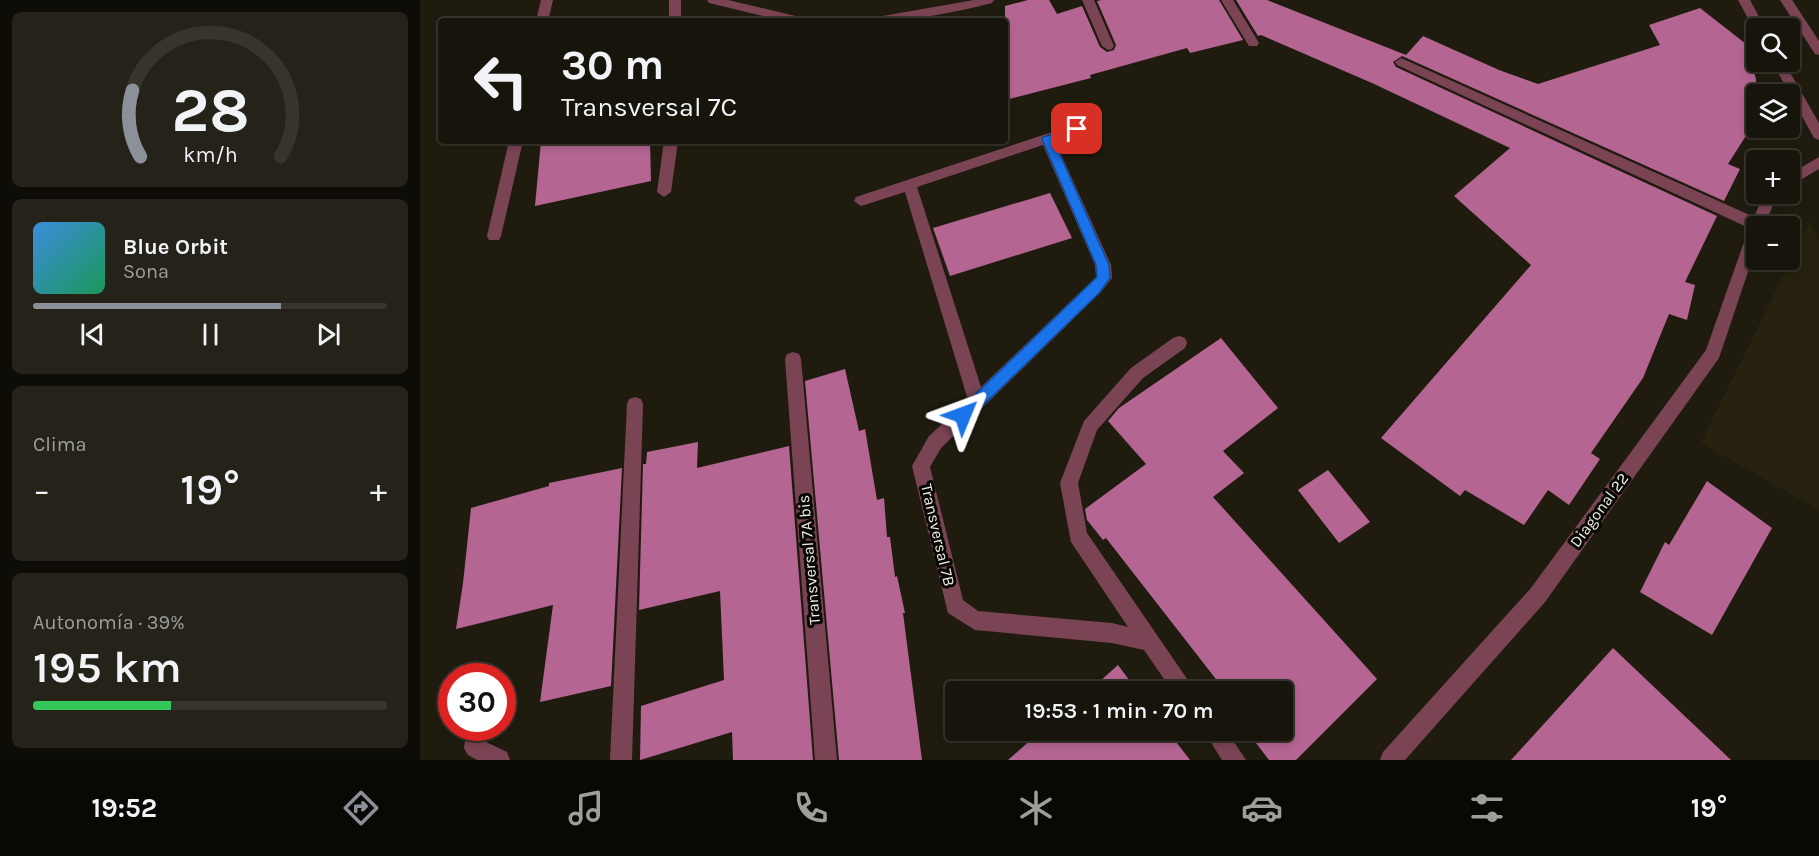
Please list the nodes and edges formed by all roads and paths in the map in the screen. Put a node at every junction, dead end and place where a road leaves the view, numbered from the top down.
1 (547, 0) edge
2 (557, 0) edge
3 (675, 0) edge
4 (713, 0) edge
5 (914, 0) edge
6 (988, 0) edge
7 (1088, 0) edge
8 (1227, 0) edge
9 (1743, 0) edge
10 (1786, 0) edge
11 (954, 9) junction
12 (914, 14) junction
13 (543, 18) edge
14 (675, 18) edge
15 (788, 18) edge
16 (893, 18) edge
17 (958, 18) edge
18 (1754, 18) edge
19 (1253, 43) dead end
20 (1108, 46) dead end
21 (1819, 51) edge
22 (1401, 62) dead end
23 (1784, 72) edge
24 (1077, 129) dead end
25 (1819, 135) edge
26 (1047, 139) junction
27 (515, 144) edge
28 (671, 144) edge
29 (1819, 162) edge
30 (1800, 174) edge
31 (910, 186) junction
32 (664, 192) dead end
33 (861, 201) dead end
34 (1746, 222) edge
35 (494, 236) dead end
36 (1746, 258) edge
37 (1179, 343) dead end
38 (793, 359) dead end
39 (977, 402) junction
40 (635, 404) dead end
41 (1150, 642) junction
42 (1178, 681) edge
43 (476, 741) edge
44 (1222, 741) edge
45 (499, 760) edge
46 (621, 760) edge
47 (826, 760) edge
48 (1235, 760) edge
49 (1391, 760) edge

1 - 2 street
1 - 13 street
3 - 14 street
4 - 15 street
5 - 12 street
6 - 11 street
7 - 20 street
8 - 19 street
9 - 18 street
10 - 21 street
11 - 12 street
11 - 17 street
12 - 16 street
22 - 34 street
23 - 25 street
24 - 26 street
26 - 31 street
26 - 39 street, Transversal 7B
27 - 35 street
28 - 32 street
29 - 30 street
31 - 33 street
31 - 39 street
36 - 49 street, Diagonal 22
37 - 41 street
38 - 47 street, Transversal 7A bis
39 - 41 street, Transversal 7B
40 - 46 street
41 - 42 street
43 - 45 street
44 - 48 street

